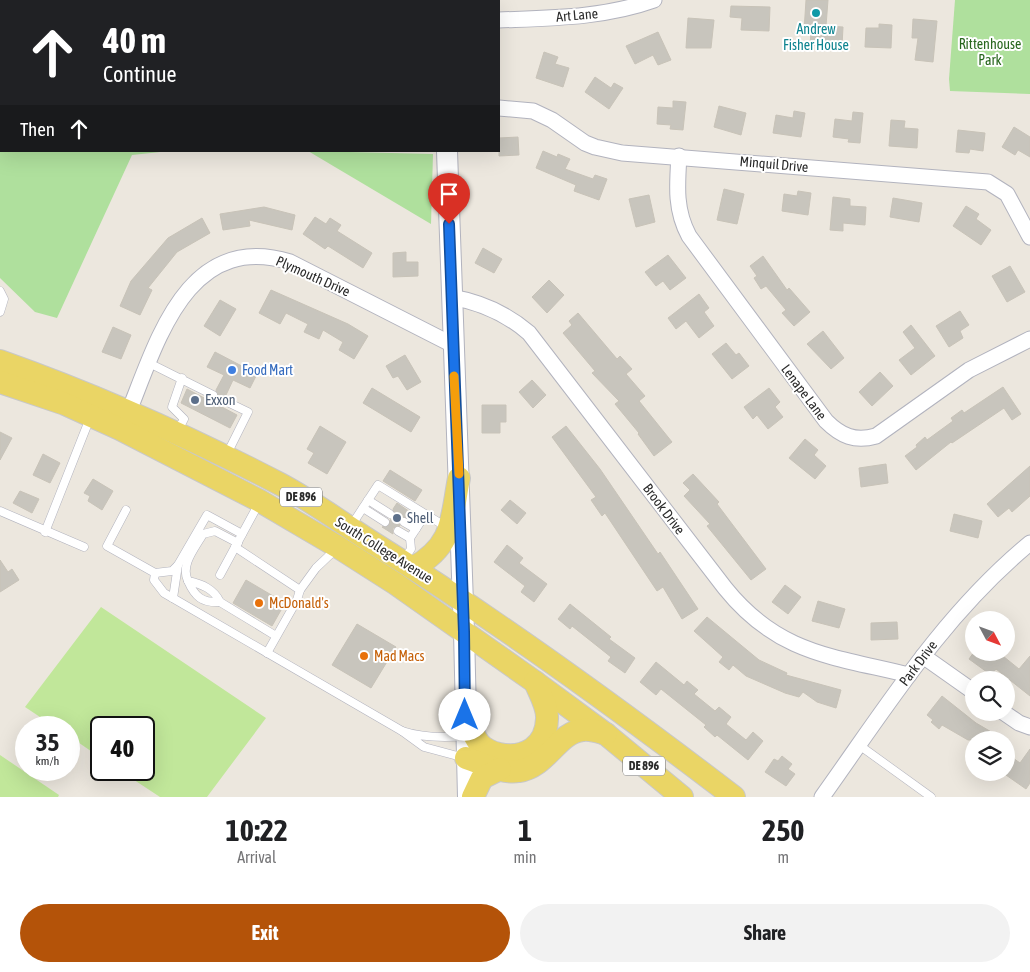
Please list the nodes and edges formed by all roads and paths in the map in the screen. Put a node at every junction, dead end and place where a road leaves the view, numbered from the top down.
1 (654, 0) edge
2 (500, 20) edge
3 (500, 108) edge
4 (447, 152) edge
5 (679, 156) junction
6 (1030, 238) edge
7 (0, 291) edge
8 (451, 297) junction
9 (0, 312) edge
10 (1030, 339) edge
11 (453, 345) junction
12 (0, 362) edge
13 (149, 363) junction
14 (182, 378) junction
15 (0, 382) edge
16 (213, 395) dead end
17 (223, 400) dead end
18 (129, 411) junction
19 (91, 416) junction
20 (176, 434) junction
21 (225, 458) junction
22 (459, 478) junction
23 (368, 500) junction
24 (260, 501) junction
25 (363, 508) junction
26 (126, 510) dead end
27 (0, 511) edge
28 (390, 514) dead end
29 (425, 515) junction
30 (385, 522) dead end
31 (404, 522) dead end
32 (350, 528) junction
33 (416, 529) junction
34 (449, 529) junction
35 (398, 531) dead end
36 (45, 532) junction
37 (242, 534) junction
38 (410, 538) junction
39 (1030, 543) edge
40 (236, 545) junction
41 (338, 547) junction
42 (84, 548) dead end
43 (178, 565) junction
44 (408, 565) junction
45 (154, 573) junction
46 (220, 574) dead end
47 (188, 581) junction
48 (300, 590) junction
49 (173, 598) junction
50 (463, 600) junction
51 (220, 602) junction
52 (464, 632) junction
53 (276, 636) junction
54 (267, 653) junction
55 (923, 656) junction
56 (909, 675) junction
57 (535, 682) junction
58 (965, 686) edge
59 (1015, 720) edge
60 (1030, 727) edge
61 (402, 731) junction
62 (607, 734) junction
63 (465, 736) junction
64 (859, 745) junction
65 (500, 769) junction
66 (676, 795) edge
67 (468, 797) edge
68 (473, 797) edge
69 (734, 797) edge
70 (822, 797) edge
71 (931, 797) edge

1 - 2 street, Art Lane
3 - 5 street, Minquil Drive
4 - 8 street
5 - 6 street, Minquil Drive
5 - 10 street, Lenape Lane
7 - 9 lane
8 - 11 street
8 - 56 street, Brook Drive
11 - 13 street, Plymouth Drive
11 - 22 street
12 - 18 main road, South College Avenue / DE 896
13 - 14 lane
13 - 18 street, Plymouth Drive
14 - 16 lane
14 - 20 lane
15 - 19 main road, South College Avenue / DE 896
17 - 21 lane
18 - 20 main road, South College Avenue / DE 896
19 - 24 main road, South College Avenue / DE 896
19 - 36 lane
20 - 21 main road, South College Avenue / DE 896
21 - 32 main road, South College Avenue / DE 896
22 - 34 main road
22 - 50 street
23 - 25 lane
23 - 28 lane
23 - 29 lane
24 - 37 lane
24 - 41 main road, South College Avenue / DE 896
25 - 30 lane
25 - 32 lane
26 - 45 lane
27 - 36 lane
29 - 33 lane
29 - 34 lane
31 - 33 lane
32 - 44 main road, South College Avenue / DE 896
33 - 38 lane
34 - 44 main road
35 - 38 lane
36 - 42 lane
37 - 40 lane
37 - 43 lane
38 - 44 lane
39 - 55 street, Park Drive
40 - 46 lane
40 - 47 lane
40 - 48 lane
41 - 48 lane
41 - 52 main road, South College Avenue / DE 896
43 - 45 lane
43 - 49 lane
44 - 50 main road, South College Avenue / DE 896
45 - 49 lane
47 - 51 lane
47 - 51 lane
48 - 53 lane
49 - 54 lane
50 - 52 street
50 - 69 main road, South College Avenue / DE 896
51 - 53 lane
52 - 57 main road, South College Avenue / DE 896
52 - 63 street
53 - 54 lane
54 - 61 lane
55 - 56 street, Park Drive
55 - 58 street
56 - 64 street, Park Drive
57 - 62 main road, South College Avenue / DE 896
57 - 63 main road
59 - 60 street
61 - 63 lane
61 - 63 lane
62 - 65 main road
62 - 66 main road, South College Avenue / DE 896
63 - 65 main road
63 - 67 street
64 - 70 street, Park Drive
64 - 71 lane
65 - 68 main road

